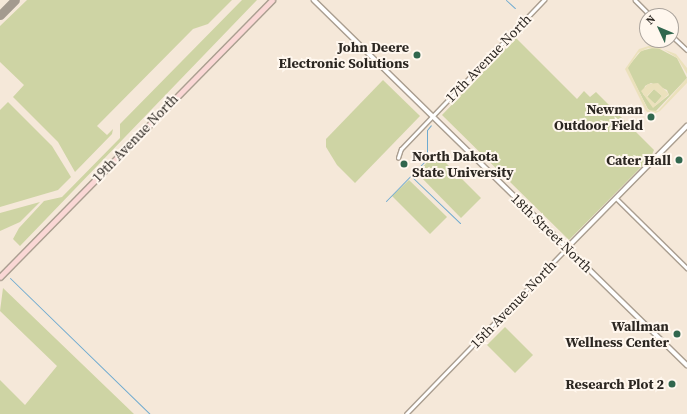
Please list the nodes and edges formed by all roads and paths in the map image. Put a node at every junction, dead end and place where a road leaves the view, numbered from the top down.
1 (272, 0) edge
2 (314, 0) edge
3 (544, 0) edge
4 (635, 0) edge
5 (643, 8) edge
6 (679, 42) edge
7 (687, 50) edge
8 (432, 116) junction
9 (687, 126) edge
10 (398, 158) dead end
11 (616, 198) junction
12 (567, 248) junction
13 (687, 268) edge
14 (0, 277) edge
15 (687, 364) edge
16 (406, 414) edge

1 - 14 main road, 19th Avenue North
2 - 8 street, 18th Street North
3 - 8 street, 17th Avenue North
4 - 5 street
6 - 7 street
8 - 10 street, 17th Avenue North
8 - 12 street, 18th Street North
9 - 11 street, 15th Avenue North
11 - 12 street, 15th Avenue North
11 - 13 street
12 - 15 street, 18th Street North
12 - 16 street, 15th Avenue North

